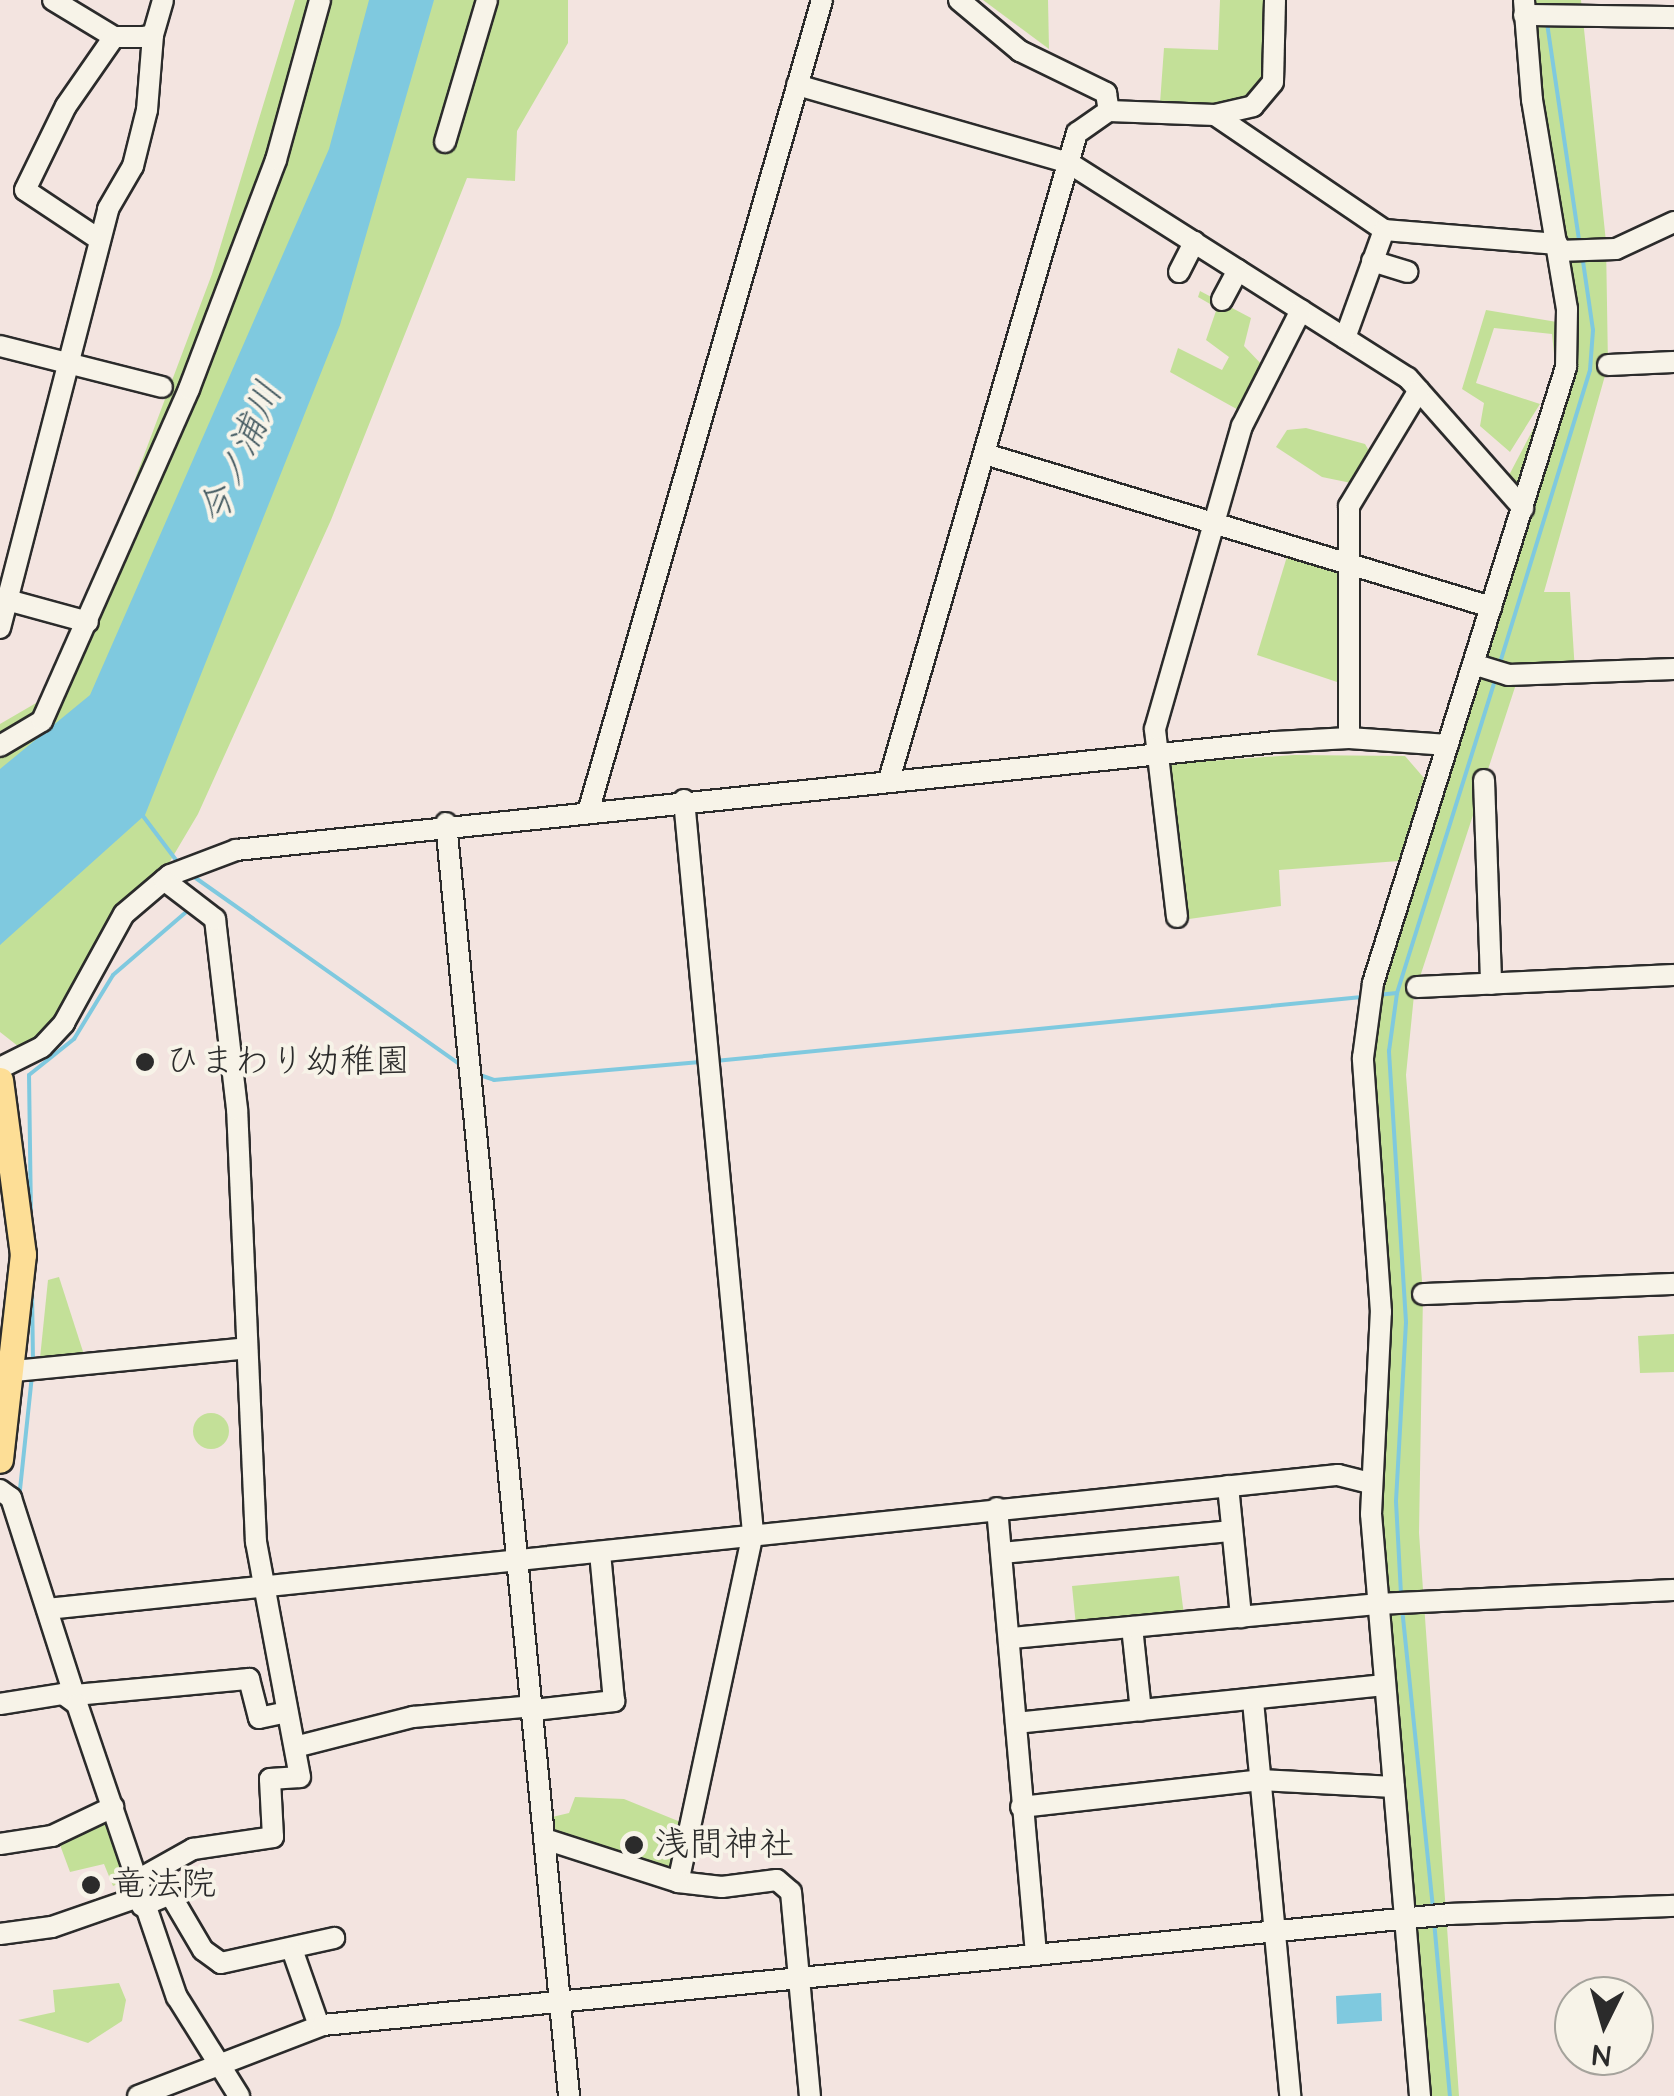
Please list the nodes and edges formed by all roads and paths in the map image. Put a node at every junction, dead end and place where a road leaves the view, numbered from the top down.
1 (53, 0) edge
2 (163, 0) edge
3 (320, 0) edge
4 (487, 0) edge
5 (822, 0) edge
6 (959, 0) edge
7 (1275, 0) edge
8 (1527, 10) edge
9 (1674, 17) edge
10 (153, 35) junction
11 (114, 37) junction
12 (797, 85) junction
13 (1108, 110) junction
14 (1215, 115) junction
15 (445, 142) dead end
16 (1069, 164) junction
17 (1674, 222) edge
18 (1384, 230) junction
19 (100, 240) junction
20 (1194, 242) junction
21 (1557, 248) junction
22 (1366, 257) junction
23 (1238, 270) junction
24 (1179, 272) dead end
25 (1407, 272) dead end
26 (1222, 300) dead end
27 (1300, 310) junction
28 (1345, 338) junction
29 (0, 346) edge
30 (1674, 362) edge
31 (68, 364) junction
32 (1608, 365) dead end
33 (162, 387) dead end
34 (1419, 390) junction
35 (985, 454) junction
36 (1523, 508) junction
37 (1214, 523) junction
38 (1350, 564) junction
39 (4, 599) edge
40 (1491, 607) junction
41 (88, 622) junction
42 (0, 628) edge
43 (1477, 665) junction
44 (1674, 668) edge
45 (1349, 738) junction
46 (1448, 745) junction
47 (0, 746) edge
48 (1158, 753) junction
49 (890, 780) junction
50 (1484, 780) dead end
51 (684, 800) junction
52 (589, 809) junction
53 (446, 823) junction
54 (164, 880) junction
55 (1177, 916) dead end
56 (1674, 975) edge
57 (1491, 984) junction
58 (1417, 987) dead end
59 (0, 1068) edge
60 (0, 1080) edge
61 (1674, 1284) edge
62 (1423, 1294) dead end
63 (247, 1348) junction
64 (14, 1371) junction
65 (4, 1418) edge
66 (0, 1460) edge
67 (1371, 1483) junction
68 (1228, 1486) junction
69 (0, 1490) edge
70 (996, 1508) junction
71 (1232, 1531) junction
72 (754, 1532) junction
73 (1002, 1553) junction
74 (600, 1554) junction
75 (518, 1562) junction
76 (266, 1586) junction
77 (1674, 1590) edge
78 (1382, 1604) junction
79 (47, 1609) junction
80 (1240, 1617) junction
81 (1132, 1627) junction
82 (1011, 1638) junction
83 (1384, 1685) junction
84 (76, 1700) junction
85 (1253, 1700) junction
86 (0, 1704) edge
87 (534, 1708) junction
88 (1141, 1711) junction
89 (287, 1712) junction
90 (1016, 1723) junction
91 (295, 1747) junction
92 (1260, 1780) junction
93 (1394, 1787) junction
94 (113, 1807) junction
95 (1021, 1807) junction
96 (545, 1840) junction
97 (0, 1844) edge
98 (678, 1882) junction
99 (138, 1895) junction
100 (1674, 1906) edge
101 (1406, 1920) junction
102 (1273, 1932) junction
103 (0, 1934) edge
104 (334, 1938) dead end
105 (292, 1952) junction
106 (1036, 1954) junction
107 (798, 1978) junction
108 (560, 2002) junction
109 (319, 2026) junction
110 (224, 2064) junction
111 (138, 2096) edge
112 (239, 2096) edge
113 (569, 2096) edge
114 (810, 2096) edge
115 (1290, 2096) edge
116 (1420, 2096) edge

1 - 11 street
2 - 10 street
3 - 41 street
4 - 15 street
5 - 12 street
6 - 13 street
7 - 14 street
8 - 9 street
8 - 21 street
10 - 11 street
10 - 19 street
11 - 19 street
12 - 16 street
12 - 52 street
13 - 14 street
13 - 16 street
14 - 18 street
16 - 20 street
16 - 35 street
17 - 21 street
18 - 21 street
18 - 22 street
19 - 31 street
20 - 23 street
20 - 24 street
21 - 36 street
22 - 25 street
22 - 28 street
23 - 26 street
23 - 27 street
27 - 28 street
27 - 37 street
28 - 34 street
29 - 31 street
30 - 32 street
31 - 33 street
31 - 39 street
34 - 36 street
34 - 38 street
35 - 37 street
35 - 49 street
36 - 40 street
37 - 38 street
37 - 48 street
38 - 40 street
38 - 45 street
39 - 41 street
39 - 42 street
40 - 43 street
41 - 47 street
43 - 44 street
43 - 46 street
45 - 46 street
45 - 48 street
46 - 67 street
48 - 49 street
48 - 55 street
49 - 51 street
50 - 57 street
51 - 52 street
51 - 72 street
52 - 53 street
53 - 54 street
53 - 75 street
54 - 59 street
54 - 63 street
56 - 57 street
57 - 58 street
60 - 64 main road
61 - 62 street
63 - 64 street
63 - 76 street
64 - 65 main road
65 - 66 main road
67 - 68 street
67 - 78 street
68 - 70 street
68 - 71 street
69 - 79 street
70 - 72 street
70 - 73 street
71 - 73 street
71 - 80 street
72 - 74 street
72 - 98 street
73 - 82 street
74 - 75 street
74 - 87 street
75 - 76 street
75 - 87 street
76 - 79 street
76 - 89 street
77 - 78 street
78 - 80 street
78 - 83 street
79 - 84 street
80 - 81 street
81 - 82 street
81 - 88 street
82 - 90 street
83 - 85 street
83 - 93 street
84 - 86 street
84 - 89 street
84 - 94 street
85 - 88 street
85 - 92 street
87 - 91 street
87 - 96 street
88 - 90 street
89 - 91 street
90 - 95 street
91 - 99 street
92 - 93 street
92 - 95 street
92 - 102 street
93 - 101 street
94 - 97 street
94 - 99 street
95 - 106 street
96 - 98 street
96 - 108 street
98 - 107 street
99 - 103 street
99 - 105 street
99 - 110 street
100 - 101 street
101 - 102 street
101 - 116 street
102 - 106 street
102 - 115 street
104 - 105 street
105 - 109 street
106 - 107 street
107 - 108 street
107 - 114 street
108 - 109 street
108 - 113 street
109 - 110 street
110 - 111 street
110 - 112 street

